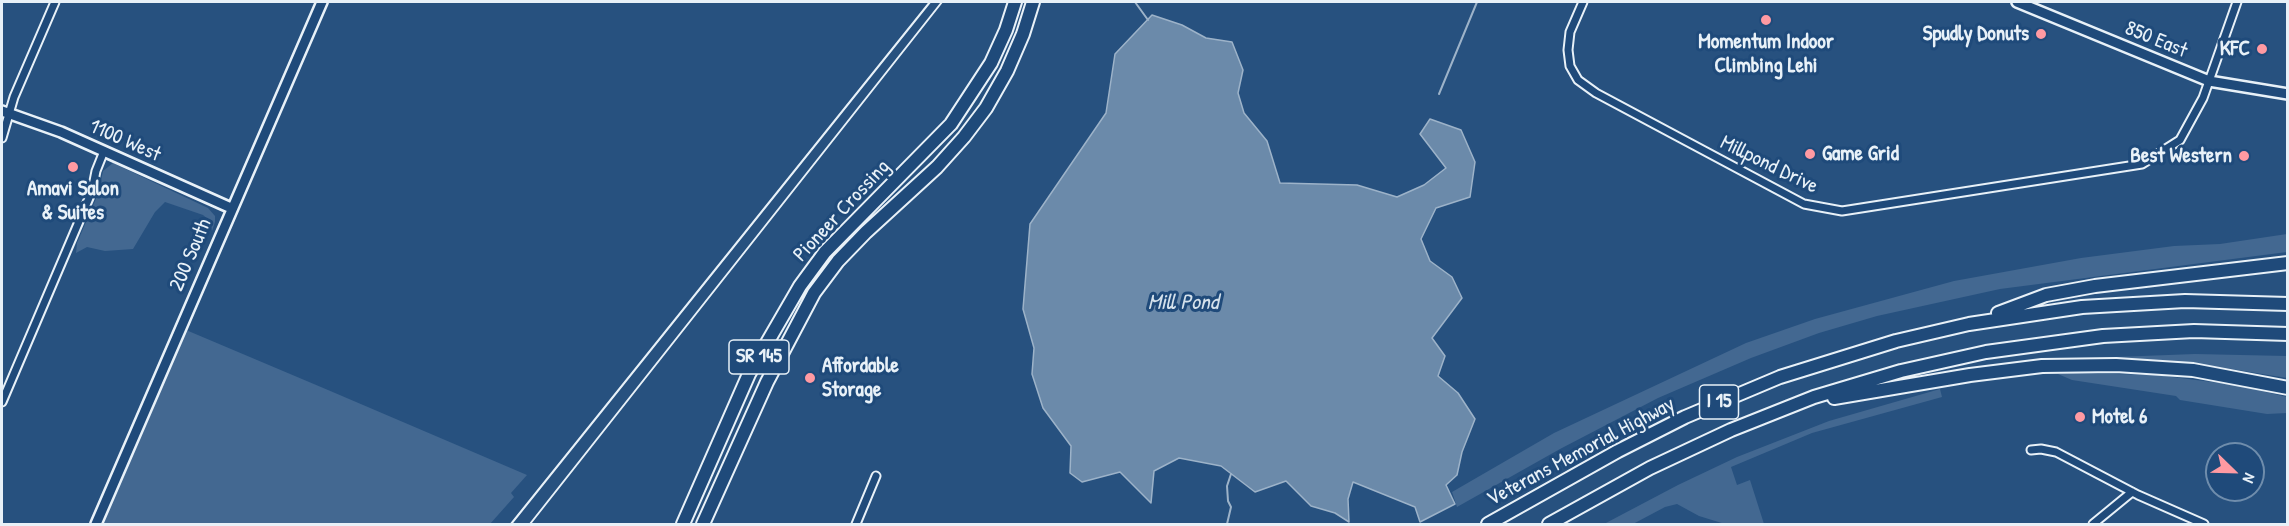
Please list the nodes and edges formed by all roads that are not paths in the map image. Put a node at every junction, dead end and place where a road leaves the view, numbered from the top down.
1 (55, 2) edge
2 (322, 2) edge
3 (1015, 2) edge
4 (1033, 2) edge
5 (1583, 2) edge
6 (2017, 2) edge
7 (2237, 2) edge
8 (2209, 81) junction
9 (2288, 94) edge
10 (5, 112) edge
11 (2, 138) edge
12 (104, 151) junction
13 (231, 208) junction
14 (2288, 263) edge
15 (2288, 304) edge
16 (1969, 324) junction
17 (2288, 334) edge
18 (2288, 388) edge
19 (4, 392) edge
20 (2, 402) edge
21 (1797, 404) junction
22 (2031, 450) dead end
23 (876, 476) dead end
24 (2132, 492) junction
25 (96, 525) edge
26 (683, 525) edge
27 (703, 525) edge
28 (856, 525) edge
29 (1488, 525) edge
30 (1549, 525) edge
31 (2093, 525) edge
32 (2205, 525) edge

1 - 10 street
2 - 13 street, 200 South
3 - 26 highway, Pioneer Crossing / SR 145
4 - 27 highway, Pioneer Crossing / SR 145
5 - 8 street, Millpond Drive
6 - 8 street, 850 East
7 - 8 street
8 - 9 street, 850 East
10 - 11 street
10 - 12 street, 1100 West
12 - 13 street, 1100 West
12 - 19 street
13 - 25 street, 200 South
14 - 16 highway
15 - 16 highway, Veterans Memorial Highway / I 15
16 - 29 highway, Veterans Memorial Highway / I 15
17 - 21 highway, I 15
18 - 21 highway
19 - 20 street
21 - 30 highway, I 15
22 - 24 street
23 - 28 street
24 - 31 street
24 - 32 street

